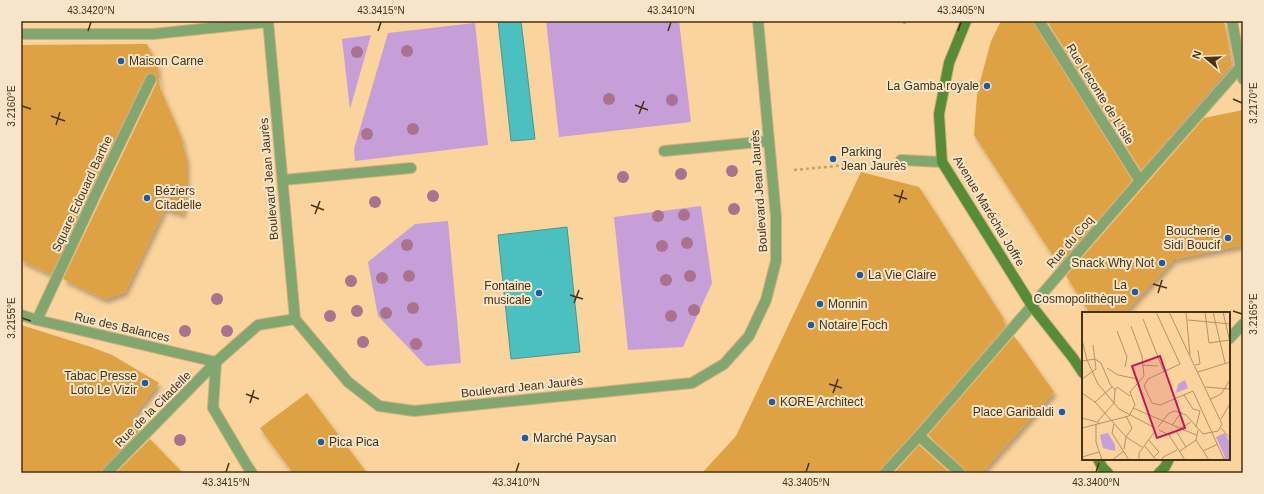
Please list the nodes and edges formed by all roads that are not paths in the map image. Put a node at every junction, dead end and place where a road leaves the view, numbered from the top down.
1 (758, 21) edge
2 (966, 21) edge
3 (1039, 21) edge
4 (1232, 21) edge
5 (268, 22) edge
6 (21, 34) edge
7 (1242, 66) edge
8 (152, 79) dead end
9 (1243, 79) edge
10 (769, 141) junction
11 (664, 151) dead end
12 (901, 160) dead end
13 (942, 162) junction
14 (411, 168) dead end
15 (283, 180) junction
16 (1140, 181) junction
17 (1032, 306) junction
18 (21, 315) edge
19 (295, 319) junction
20 (37, 320) junction
21 (1243, 324) edge
22 (1230, 338) edge
23 (216, 362) junction
24 (1082, 372) edge
25 (919, 436) junction
26 (1098, 460) edge
27 (1168, 460) edge
28 (243, 469) edge
29 (107, 473) edge
30 (252, 473) edge
31 (885, 473) edge
32 (960, 473) edge
33 (1108, 473) edge
34 (1159, 473) edge

1 - 10 street, Boulevard Jean Jaurès
2 - 13 main road, Avenue Maréchal Joffre
3 - 16 street, Rue Leconte de L'Isle
4 - 7 street
5 - 6 street
5 - 15 street, Boulevard Jean Jaurès
7 - 9 street
7 - 16 street, Rue du Coq
8 - 20 street, Square Edouard Barthe
10 - 11 street
10 - 19 street, Boulevard Jean Jaurès
12 - 13 street
13 - 17 main road, Avenue Maréchal Joffre
14 - 15 street
15 - 19 street, Boulevard Jean Jaurès
16 - 17 street, Rue du Coq
17 - 24 main road, Avenue Maréchal Joffre
17 - 25 street, Rue du Coq
18 - 20 street, Rue des Balances
19 - 23 street, Rue de la Citadelle
20 - 23 street, Rue des Balances
21 - 22 street
23 - 28 street
23 - 29 street, Rue de la Citadelle
25 - 31 street, Rue du Coq
25 - 32 street
26 - 33 main road
27 - 34 main road
28 - 30 street

